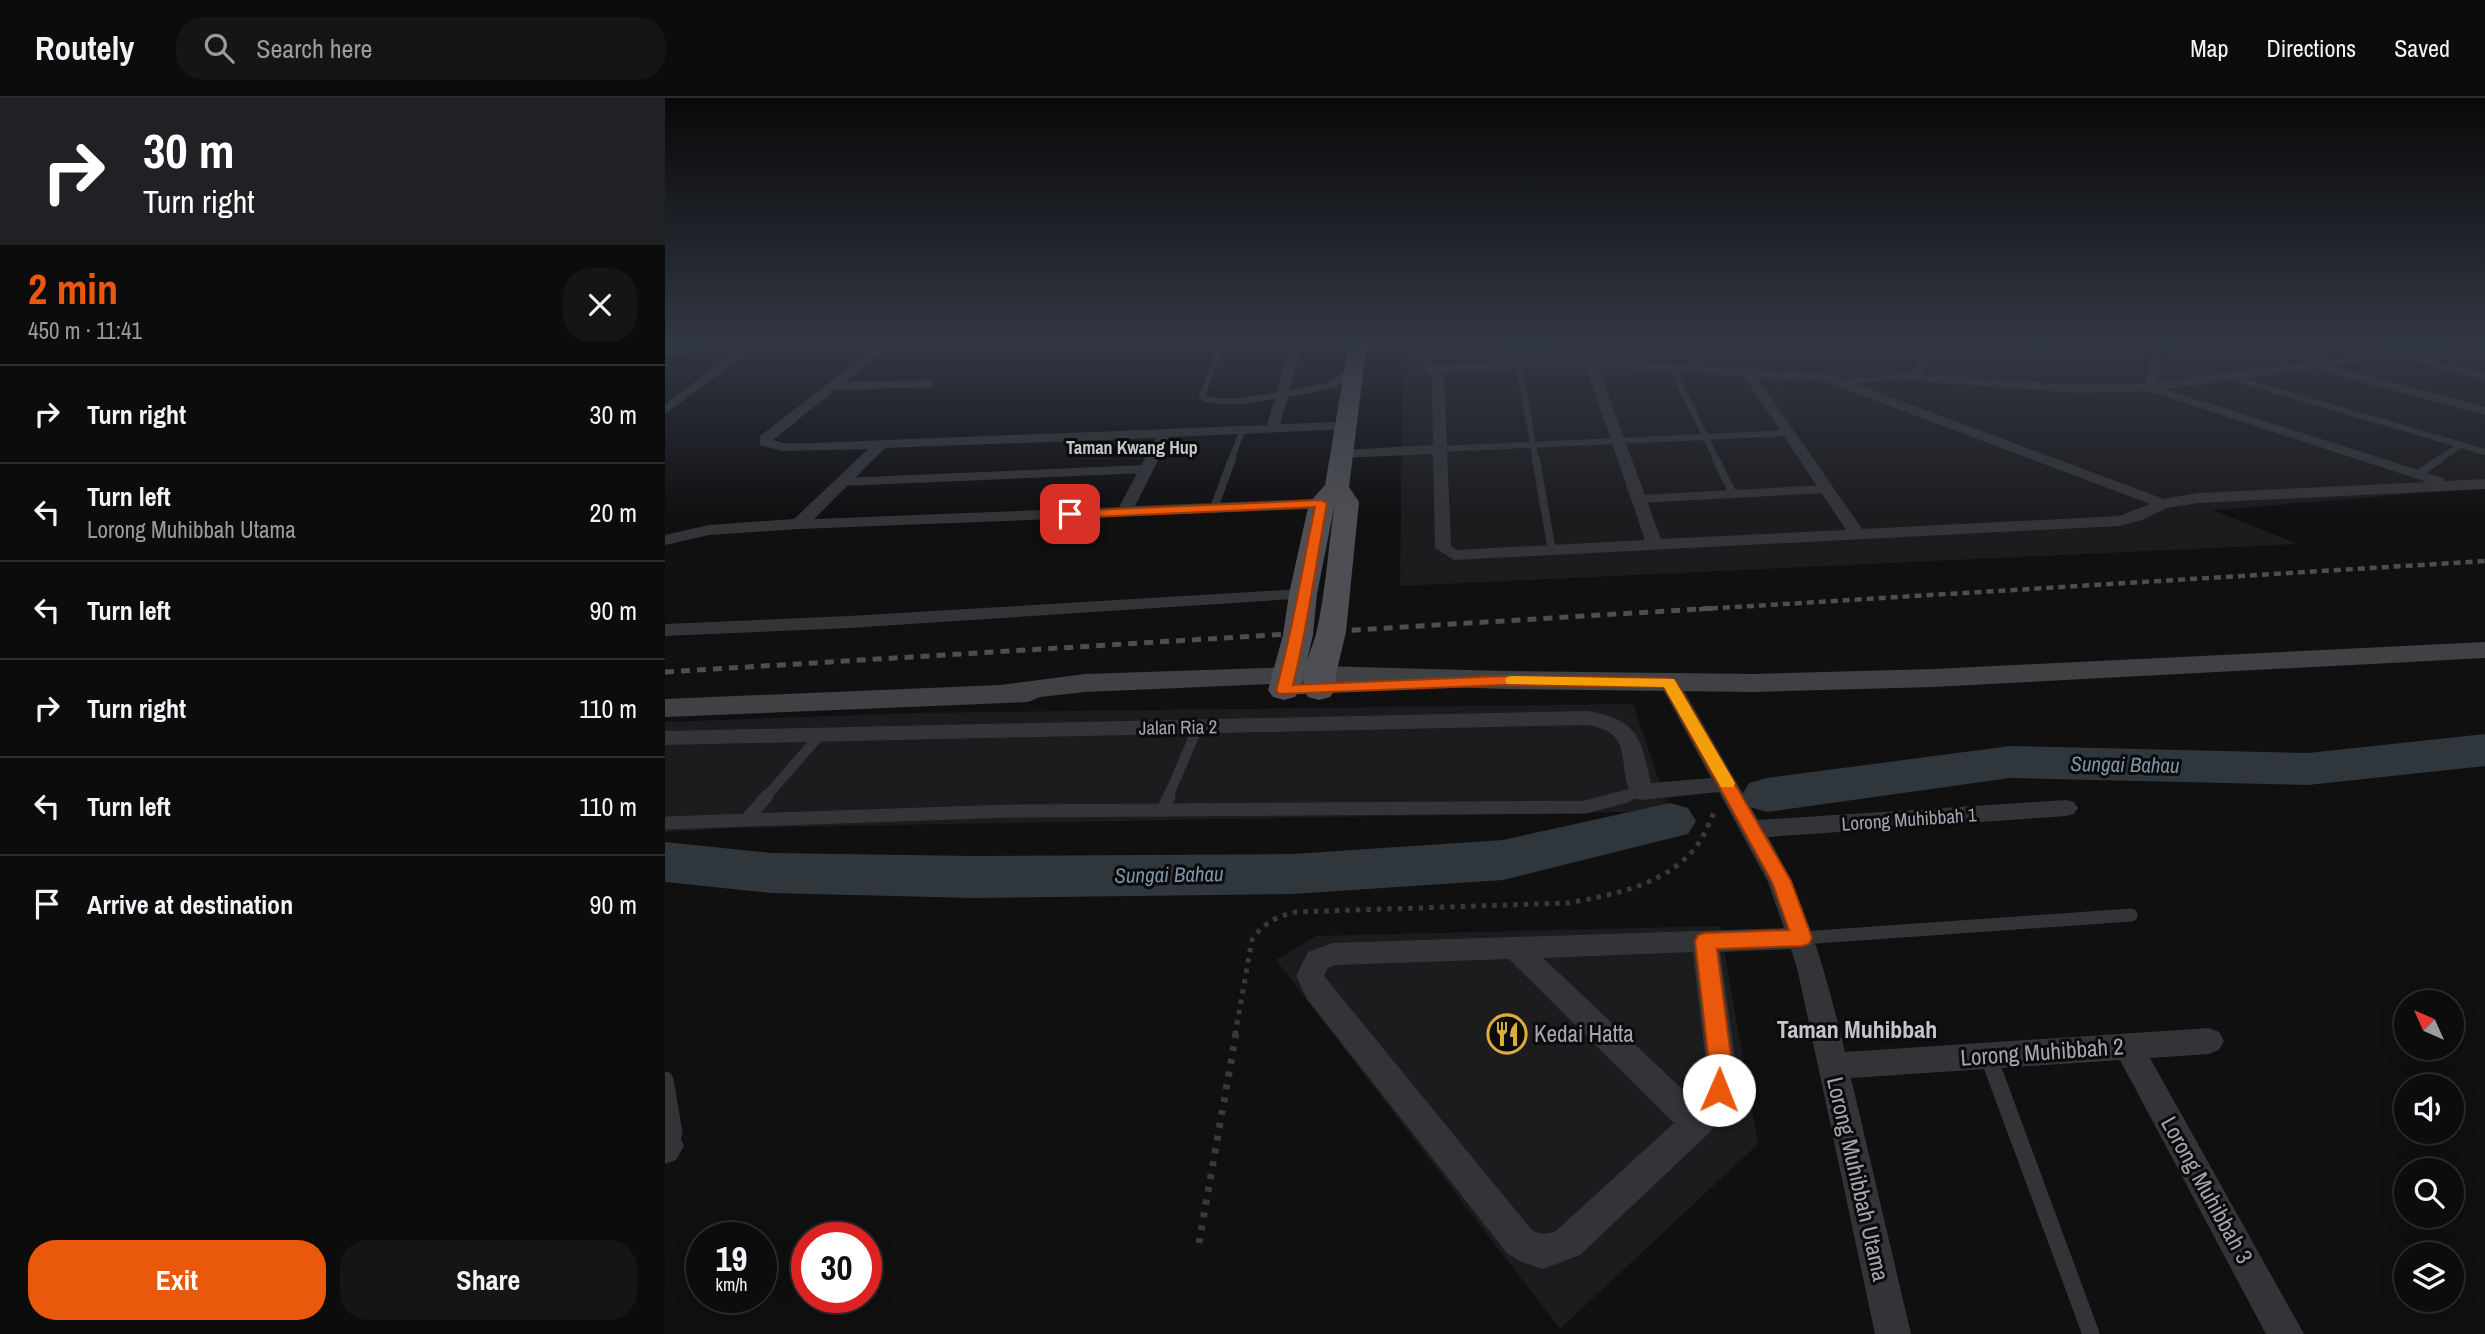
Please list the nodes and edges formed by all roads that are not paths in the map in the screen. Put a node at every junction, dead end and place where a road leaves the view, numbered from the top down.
1 (812, 401) edge
2 (1282, 401) edge
3 (1324, 401) edge
4 (1342, 401) edge
5 (1440, 401) edge
6 (1526, 401) edge
7 (1604, 401) edge
8 (1688, 401) edge
9 (1767, 401) edge
10 (1892, 401) edge
11 (2185, 401) edge
12 (2310, 401) edge
13 (2446, 401) edge
14 (1339, 409) junction
15 (2485, 411) edge
16 (1272, 430) junction
17 (1242, 431) junction
18 (1789, 433) junction
19 (1165, 434) junction
20 (1705, 437) junction
21 (1618, 441) junction
22 (881, 444) junction
23 (1535, 445) junction
24 (2462, 445) junction
25 (1441, 449) junction
26 (2485, 452) edge
27 (1342, 454) junction
28 (1146, 468) junction
29 (2417, 475) junction
30 (842, 482) junction
31 (2485, 484) edge
32 (2453, 486) junction
33 (1826, 489) junction
34 (1733, 494) junction
35 (1335, 497) junction
36 (1639, 499) junction
37 (2163, 504) junction
38 (1213, 508) junction
39 (1124, 513) junction
40 (799, 524) junction
41 (1858, 535) junction
42 (665, 540) edge
43 (1655, 545) junction
44 (1552, 551) junction
45 (1303, 594) junction
46 (665, 630) edge
47 (2485, 650) edge
48 (1319, 682) junction
49 (1669, 682) junction
50 (1286, 683) junction
51 (665, 708) edge
52 (1198, 727) junction
53 (820, 735) junction
54 (665, 738) edge
55 (1727, 785) junction
56 (1640, 792) junction
57 (2066, 808) dead end
58 (1163, 810) junction
59 (748, 818) junction
60 (665, 823) edge
61 (1753, 829) junction
62 (2131, 915) dead end
63 (1802, 938) junction
64 (1705, 941) junction
65 (1514, 947) junction
66 (2209, 1041) dead end
67 (2128, 1046) junction
68 (1988, 1056) junction
69 (1833, 1066) junction
70 (665, 1080) edge
71 (1697, 1124) junction
72 (667, 1147) edge
73 (1893, 1334) edge
74 (2091, 1334) edge
75 (2286, 1334) edge

1 - 22 street
2 - 16 street
3 - 14 street
4 - 14 main road
5 - 25 street
6 - 23 lane
7 - 21 street
8 - 20 lane
9 - 18 street
10 - 37 street
11 - 29 street
12 - 24 lane
13 - 15 street
14 - 16 street
14 - 27 main road
16 - 17 street
17 - 19 street
17 - 38 lane
18 - 20 lane
18 - 33 street
19 - 22 street
19 - 28 street
20 - 21 lane
20 - 34 lane
21 - 23 lane
21 - 36 street
22 - 30 street
23 - 25 lane
23 - 44 lane
24 - 26 lane
24 - 29 lane
25 - 27 street
25 - 44 street
27 - 35 main road
28 - 30 lane
28 - 39 street
29 - 32 street
30 - 40 street
31 - 32 street
32 - 37 street
33 - 34 lane
33 - 41 street
34 - 36 lane
35 - 38 street
35 - 45 main road
35 - 48 main road
36 - 43 street
37 - 41 street
38 - 39 street
39 - 40 street
40 - 42 street
41 - 43 street
43 - 44 street
45 - 46 street
45 - 50 main road
47 - 49 main road
48 - 49 main road
48 - 50 main road
49 - 55 street, Lorong Muhibbah Utama
50 - 51 main road
52 - 53 street, Jalan Ria 2
52 - 56 street, Jalan Ria 2
52 - 58 lane
53 - 54 street, Jalan Ria 2
53 - 59 lane
55 - 56 street
55 - 61 street, Lorong Muhibbah Utama
56 - 58 lane
57 - 61 street, Lorong Muhibbah 1
58 - 59 lane
59 - 60 lane
61 - 63 street, Lorong Muhibbah Utama
62 - 63 lane
63 - 64 street
63 - 69 street, Lorong Muhibbah Utama
64 - 65 street
64 - 71 street
65 - 71 street
65 - 71 street
66 - 67 street, Lorong Muhibbah 2
67 - 68 street, Lorong Muhibbah 2
67 - 75 street, Lorong Muhibbah 3
68 - 69 street, Lorong Muhibbah 2
68 - 74 lane
69 - 73 street, Lorong Muhibbah Utama
70 - 72 lane

